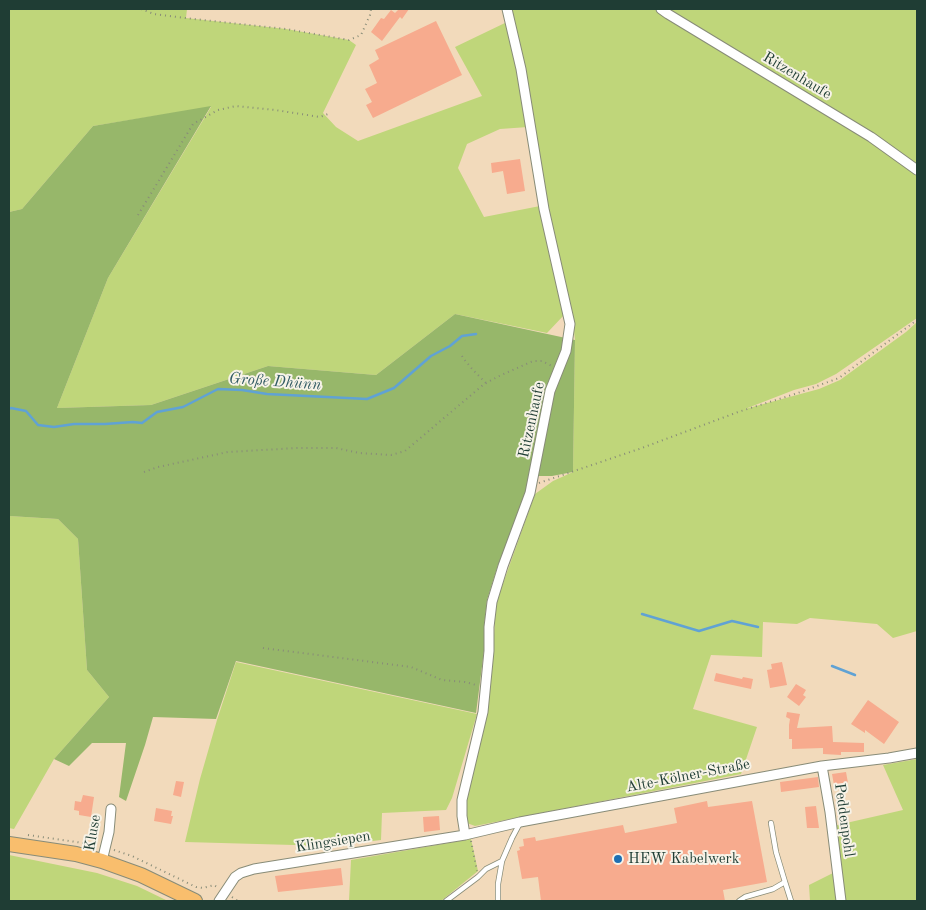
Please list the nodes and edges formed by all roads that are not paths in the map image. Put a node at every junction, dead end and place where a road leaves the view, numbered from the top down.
1 (507, 9) edge
2 (661, 9) edge
3 (917, 170) edge
4 (917, 753) edge
5 (822, 766) junction
6 (111, 809) dead end
7 (520, 822) junction
8 (771, 823) dead end
9 (467, 834) junction
10 (9, 844) edge
11 (102, 861) junction
12 (502, 861) junction
13 (784, 882) junction
14 (195, 901) edge
15 (219, 901) edge
16 (446, 901) edge
17 (498, 901) edge
18 (739, 901) edge
19 (791, 901) edge
20 (841, 901) edge

1 - 9 street, Ritzenhaufe
2 - 3 street, Ritzenhaufe
4 - 5 street, Alte-Kölner-Straße
5 - 7 street, Alte-Kölner-Straße
5 - 20 street, Peddenpohl
6 - 11 street, Kluse
7 - 9 street, Alte-Kölner-Straße
7 - 12 lane
8 - 13 lane
9 - 15 street, Klingsiepen
10 - 11 main road
11 - 14 main road
12 - 16 lane
12 - 17 lane
13 - 18 lane
13 - 19 lane

